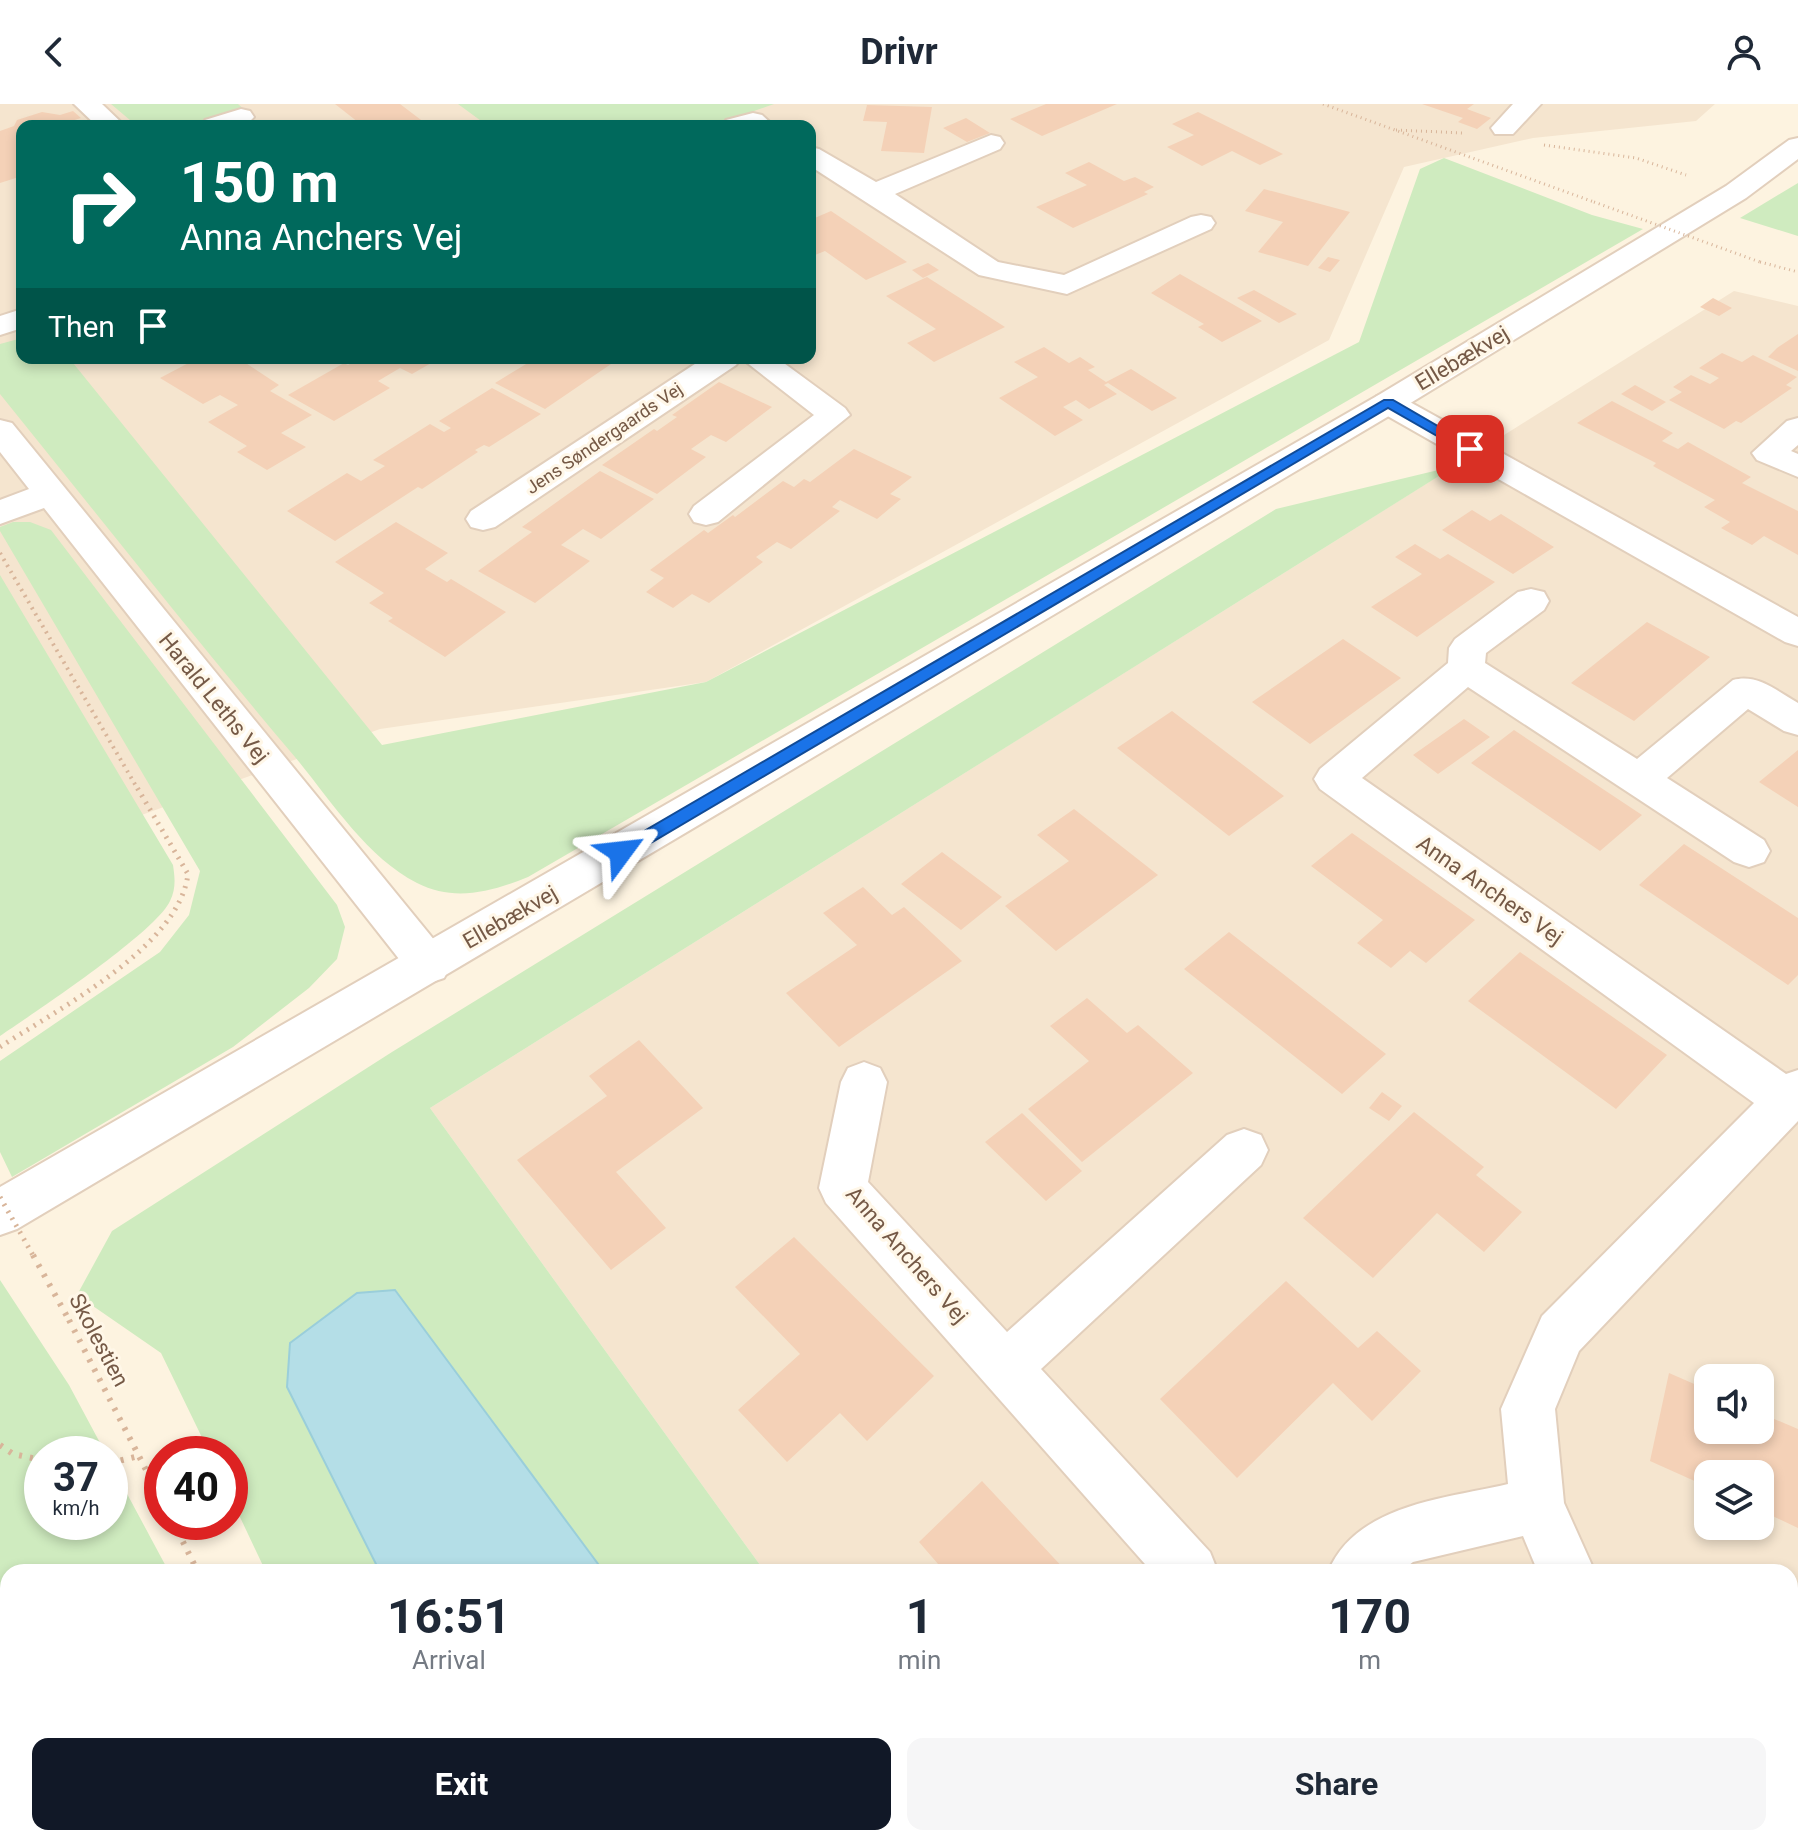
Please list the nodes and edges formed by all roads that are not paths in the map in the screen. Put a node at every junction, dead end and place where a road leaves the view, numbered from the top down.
1 (87, 104) edge
2 (1528, 104) edge
3 (241, 117) dead end
4 (105, 120) edge
5 (232, 120) edge
6 (1504, 128) dead end
7 (991, 143) dead end
8 (1798, 146) edge
9 (816, 159) edge
10 (874, 193) junction
11 (1201, 223) dead end
12 (716, 364) edge
13 (765, 364) edge
14 (1388, 403) junction
15 (1798, 428) edge
16 (0, 430) edge
17 (1798, 467) edge
18 (50, 493) junction
19 (0, 513) edge
20 (706, 514) dead end
21 (483, 519) dead end
22 (1531, 601) dead end
23 (1798, 633) edge
24 (1466, 668) junction
25 (1798, 721) edge
26 (1638, 780) junction
27 (1749, 851) dead end
28 (429, 965) junction
29 (864, 1082) dead end
30 (1793, 1096) edge
31 (1244, 1150) dead end
32 (0, 1213) edge
33 (1005, 1368) junction
34 (1537, 1505) junction
35 (1183, 1564) edge
36 (1366, 1564) edge
37 (1563, 1564) edge

1 - 4 street
2 - 6 street
3 - 5 street
7 - 10 street
8 - 14 street, Ellebækvej
9 - 10 street
10 - 11 street
12 - 21 street, Jens Søndergaards Vej
13 - 20 street
14 - 23 street
14 - 28 street, Ellebækvej
15 - 17 street
16 - 18 street, Harald Leths Vej
18 - 19 street
18 - 28 street, Harald Leths Vej
22 - 24 street, Anna Anchers Vej
24 - 26 street
24 - 30 street, Anna Anchers Vej
25 - 26 street
26 - 27 street
28 - 32 street, Ellebækvej
29 - 33 street, Anna Anchers Vej
30 - 34 street, Anna Anchers Vej
31 - 33 street
33 - 35 street, Anna Anchers Vej
34 - 36 street
34 - 37 street, Anna Anchers Vej

